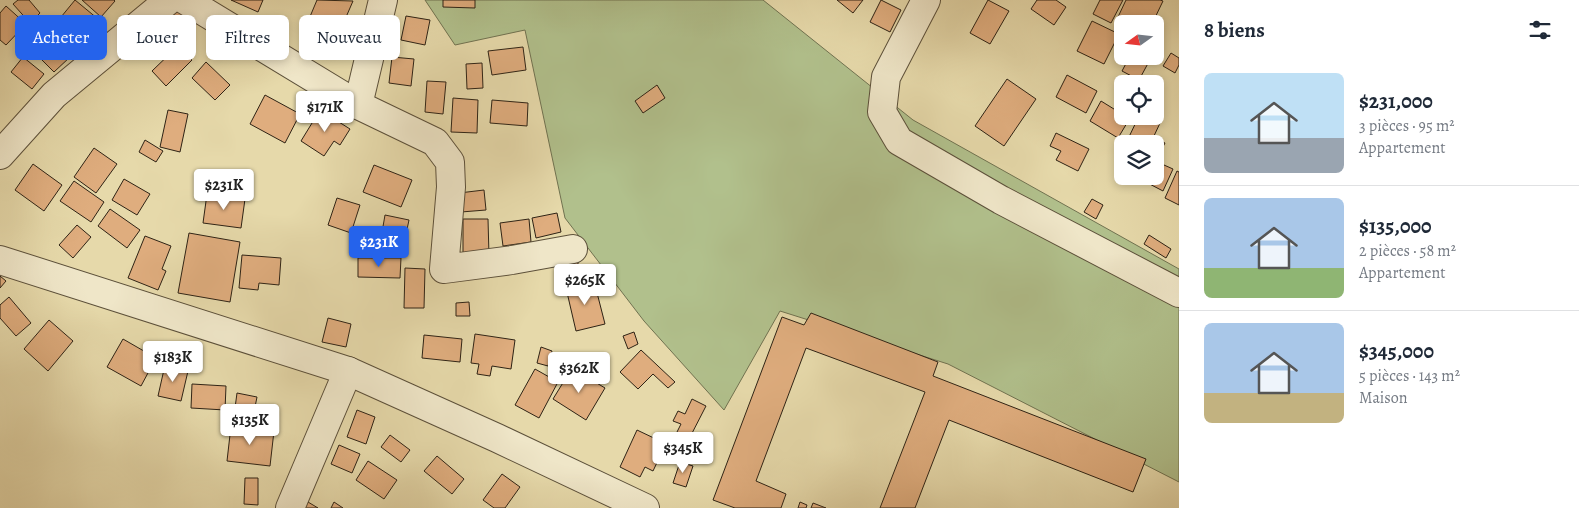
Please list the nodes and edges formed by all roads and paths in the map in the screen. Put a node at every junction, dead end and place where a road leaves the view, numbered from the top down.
1 (169, 0) edge
2 (186, 0) edge
3 (383, 0) edge
4 (926, 0) edge
5 (358, 105) junction
6 (0, 155) edge
7 (573, 249) dead end
8 (0, 260) edge
9 (1179, 293) edge
10 (348, 371) junction
11 (290, 508) edge
12 (645, 508) edge

1 - 6 street
2 - 5 street
3 - 5 street
4 - 9 street
5 - 7 street
8 - 10 street
10 - 11 street
10 - 12 street

